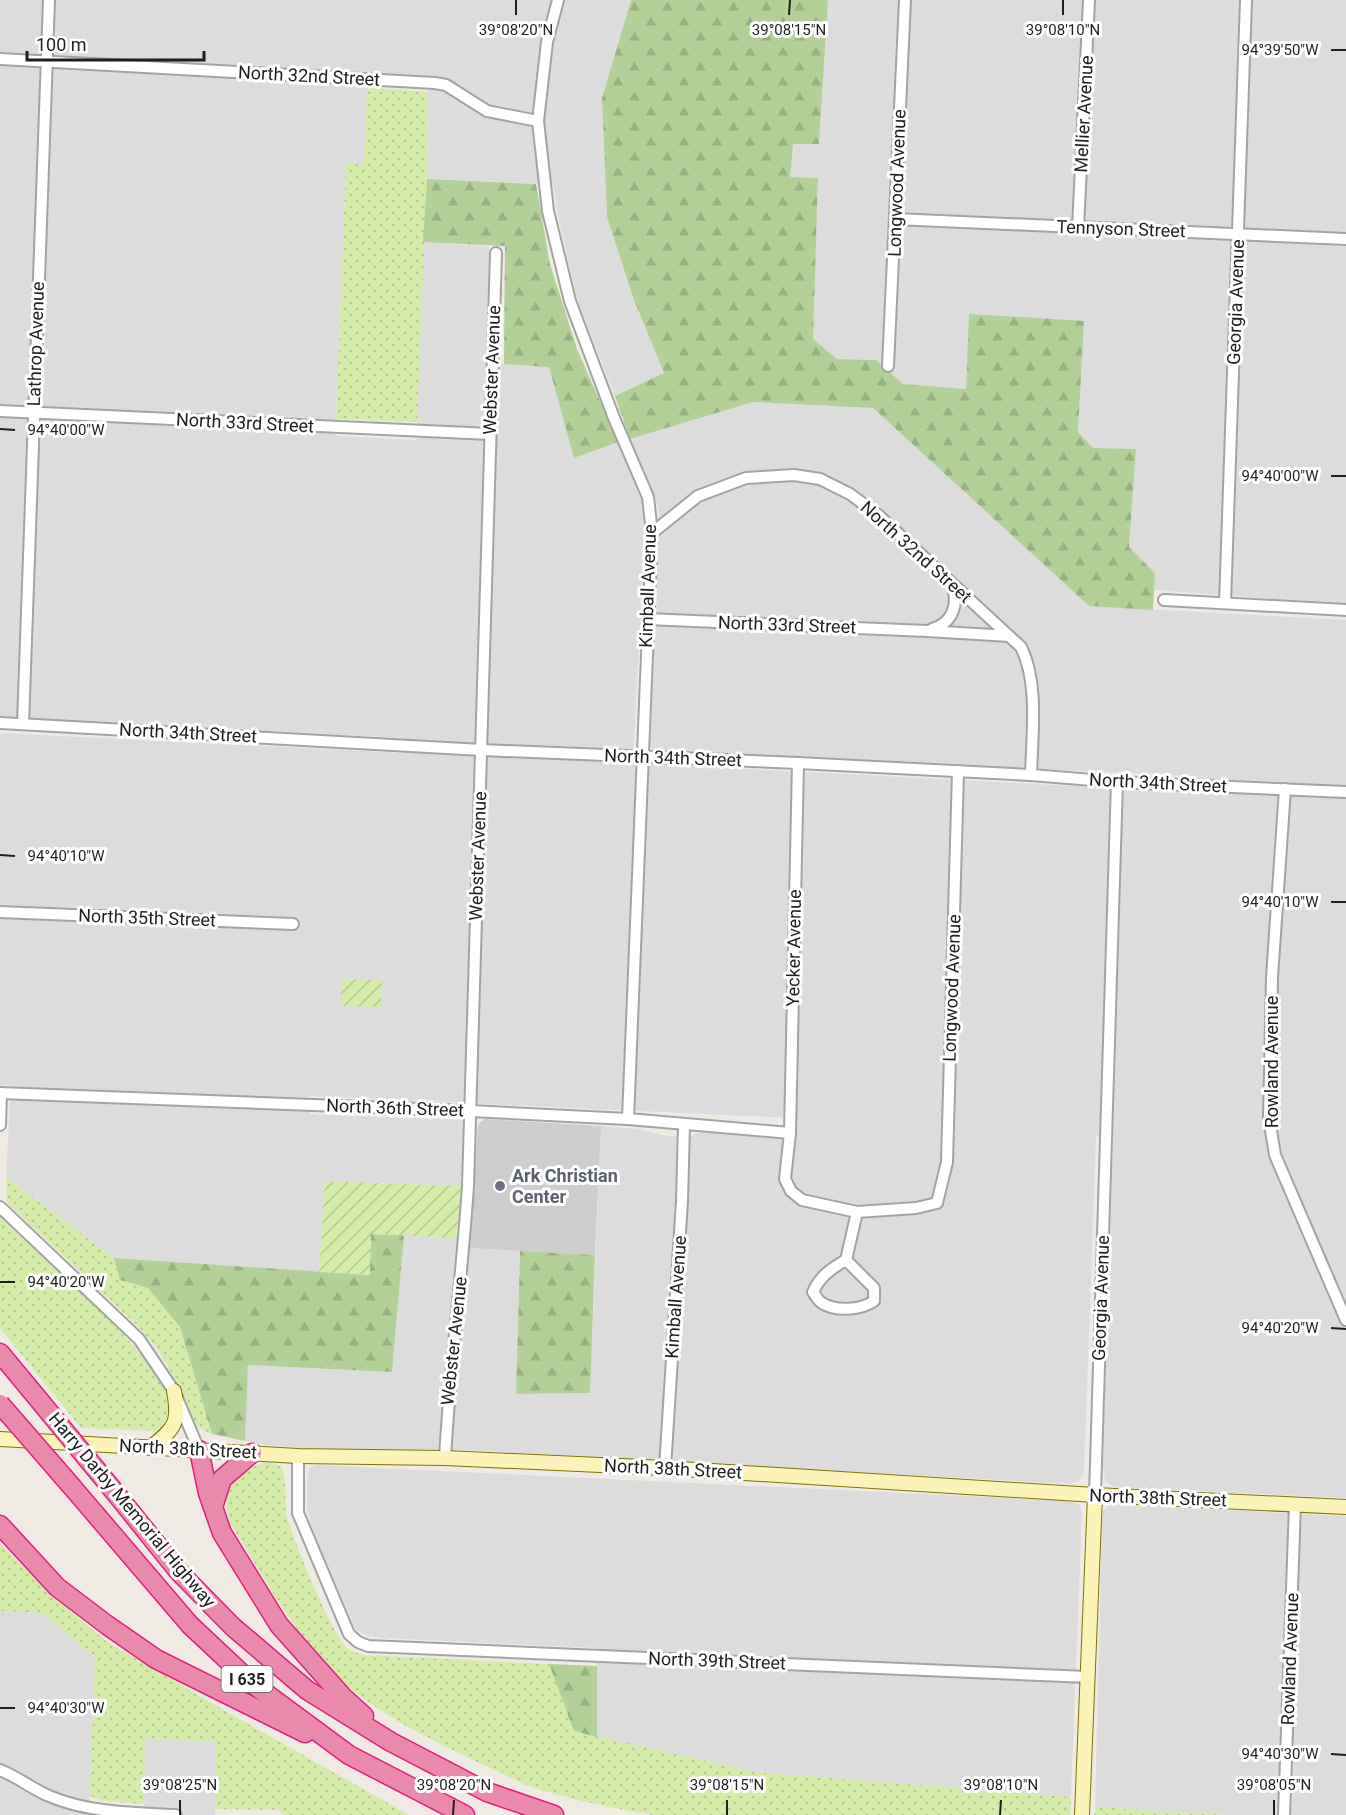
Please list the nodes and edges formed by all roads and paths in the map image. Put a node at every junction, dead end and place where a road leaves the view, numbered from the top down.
1 (49, 0) edge
2 (558, 0) edge
3 (905, 0) edge
4 (1089, 0) edge
5 (1246, 0) edge
6 (0, 59) edge
7 (47, 61) junction
8 (538, 122) junction
9 (895, 219) junction
10 (1078, 228) junction
11 (1239, 234) junction
12 (1346, 238) edge
13 (496, 253) dead end
14 (888, 366) dead end
15 (0, 411) edge
16 (34, 413) junction
17 (490, 435) junction
18 (652, 533) junction
19 (949, 580) junction
20 (1164, 600) dead end
21 (1225, 603) junction
22 (1346, 610) edge
23 (647, 619) junction
24 (927, 631) junction
25 (1009, 636) junction
26 (0, 723) edge
27 (23, 724) junction
28 (482, 750) junction
29 (642, 757) junction
30 (798, 763) junction
31 (958, 771) junction
32 (1031, 775) junction
33 (1117, 782) junction
34 (1285, 789) junction
35 (1346, 792) edge
36 (0, 912) edge
37 (293, 924) dead end
38 (1, 1093) edge
39 (471, 1111) junction
40 (628, 1119) junction
41 (0, 1125) edge
42 (684, 1125) junction
43 (790, 1133) junction
44 (937, 1203) joint
45 (0, 1207) edge
46 (856, 1212) junction
47 (846, 1260) junction
48 (1346, 1320) edge
49 (0, 1353) edge
50 (174, 1391) junction
51 (0, 1404) edge
52 (0, 1439) edge
53 (150, 1448) junction
54 (199, 1450) junction
55 (252, 1453) junction
56 (298, 1456) junction
57 (445, 1458) junction
58 (665, 1468) junction
59 (1095, 1496) junction
60 (1295, 1504) junction
61 (213, 1507) junction
62 (1346, 1507) edge
63 (0, 1525) edge
64 (1088, 1677) junction
65 (391, 1742) junction
66 (349, 1755) junction
67 (0, 1770) edge
68 (176, 1815) edge
69 (465, 1815) edge
70 (554, 1815) edge
71 (1082, 1815) edge
72 (1284, 1815) edge

1 - 7 street, Lathrop Avenue
2 - 8 street, Kimball Avenue
3 - 9 street, Longwood Avenue
4 - 10 street, Mellier Avenue
5 - 11 street, Georgia Avenue
6 - 7 street, North 32nd Street
7 - 8 street, North 32nd Street
7 - 16 street, Lathrop Avenue
8 - 18 street, Kimball Avenue
9 - 10 street, Tennyson Street
9 - 14 street, Longwood Avenue
10 - 11 street, Tennyson Street
11 - 12 street, Tennyson Street
11 - 21 street, Georgia Avenue
13 - 17 street, Webster Avenue
15 - 16 street, North 33rd Street
16 - 17 street, North 33rd Street
16 - 27 street, Lathrop Avenue
17 - 28 street, Webster Avenue
18 - 19 street, North 32nd Street
18 - 23 street, Kimball Avenue
19 - 24 street
19 - 25 street, North 32nd Street
20 - 21 street
21 - 22 street
23 - 24 street, North 33rd Street
23 - 29 street, Kimball Avenue
24 - 25 street, North 33rd Street
25 - 32 street
26 - 27 street, North 34th Street
27 - 28 street, North 34th Street
28 - 29 street, North 34th Street
28 - 39 street, Webster Avenue
29 - 30 street, North 34th Street
29 - 40 street, Kimball Avenue
30 - 31 street, North 34th Street
30 - 43 street, Yecker Avenue
31 - 32 street, North 34th Street
31 - 44 street, Longwood Avenue
32 - 33 street, North 34th Street
33 - 34 street, North 34th Street
33 - 59 street, Georgia Avenue
34 - 35 street, North 34th Street
34 - 48 street, Rowland Avenue
36 - 37 street, North 35th Street
38 - 39 street, North 36th Street
38 - 41 street
39 - 40 street, North 36th Street
39 - 57 street, Webster Avenue
40 - 42 street, North 36th Street
42 - 43 street, North 36th Street
42 - 58 street, Kimball Avenue
43 - 46 street, Yecker Avenue
44 - 46 street, Yecker Avenue
45 - 50 street
46 - 47 street
47 - 47 street
49 - 65 highway, Harry Darby Memorial Highway / I 635, bridge
50 - 53 street
50 - 54 street
51 - 66 highway, Harry Darby Memorial Highway / I 635, bridge
52 - 53 street, North 38th Street
53 - 54 street, North 38th Street
54 - 55 street, North 38th Street
54 - 61 highway
55 - 56 street, North 38th Street
55 - 61 highway
56 - 57 street, North 38th Street
56 - 64 street, North 39th Street
57 - 58 street, North 38th Street
58 - 59 street, North 38th Street
59 - 60 street, North 38th Street
59 - 64 street, Georgia Avenue
60 - 62 street, North 38th Street
60 - 72 street, Rowland Avenue
61 - 65 highway
63 - 66 highway
64 - 71 street, Georgia Avenue
65 - 70 highway, Harry Darby Memorial Highway / I 635
66 - 69 highway, Harry Darby Memorial Highway / I 635
67 - 68 street

